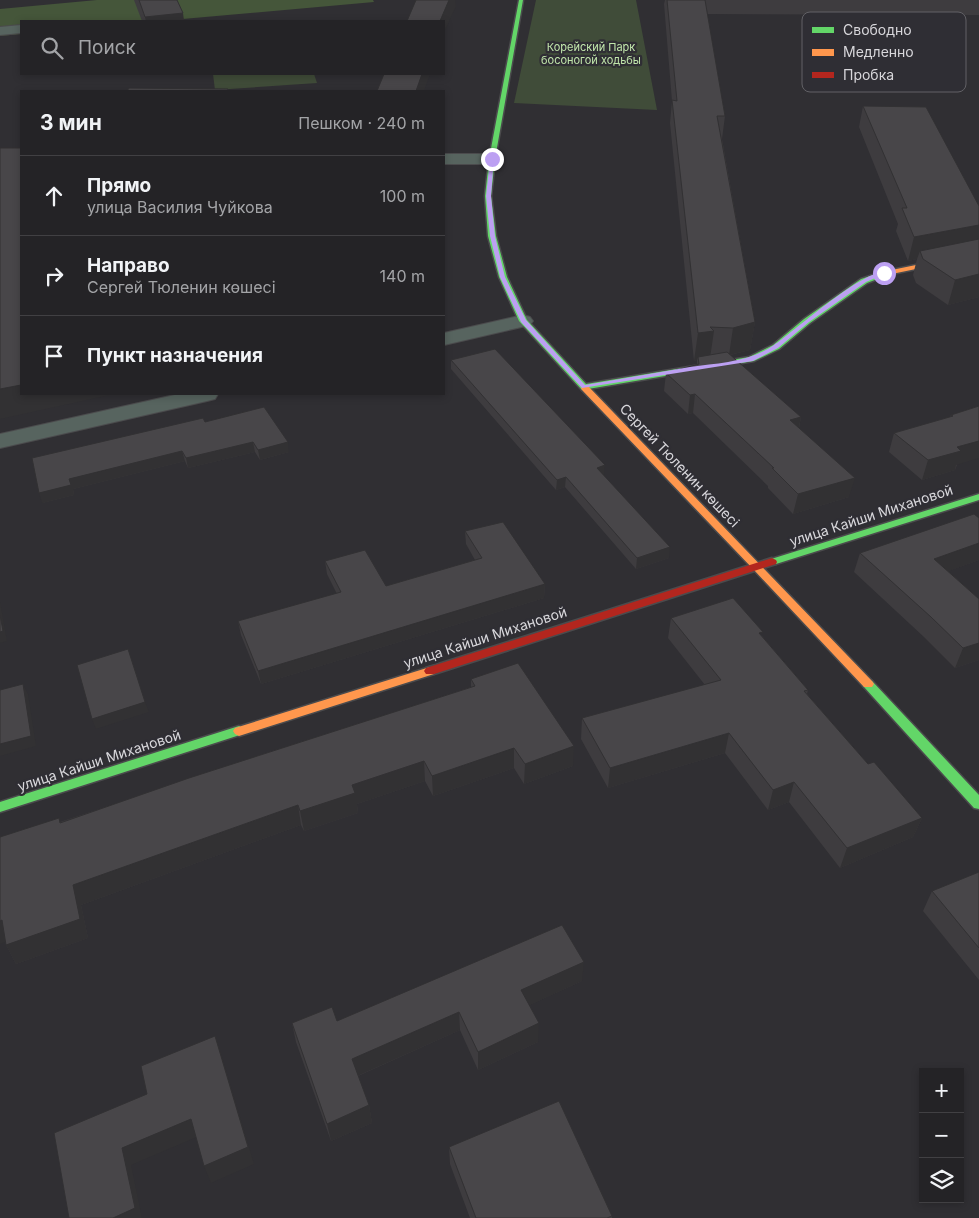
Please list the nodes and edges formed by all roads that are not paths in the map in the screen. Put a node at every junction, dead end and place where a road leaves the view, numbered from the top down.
1 (521, 0) edge
2 (20, 29) edge
3 (0, 31) edge
4 (445, 159) edge
5 (492, 159) junction
6 (979, 254) edge
7 (523, 321) junction
8 (445, 339) edge
9 (584, 387) junction
10 (203, 395) edge
11 (0, 441) edge
12 (979, 497) edge
13 (758, 567) junction
14 (979, 804) edge
15 (0, 807) edge

1 - 5 main road, Сергей Тюленин көшесі
2 - 3 street
4 - 5 street
5 - 7 main road, Сергей Тюленин көшесі
6 - 9 main road
7 - 8 street
7 - 9 main road, Сергей Тюленин көшесі
9 - 13 main road, Сергей Тюленин көшесі
10 - 11 street
12 - 13 main road, улица Кайши Михановой
13 - 14 main road, Сергей Тюленин көшесі
13 - 15 main road, улица Кайши Михановой

